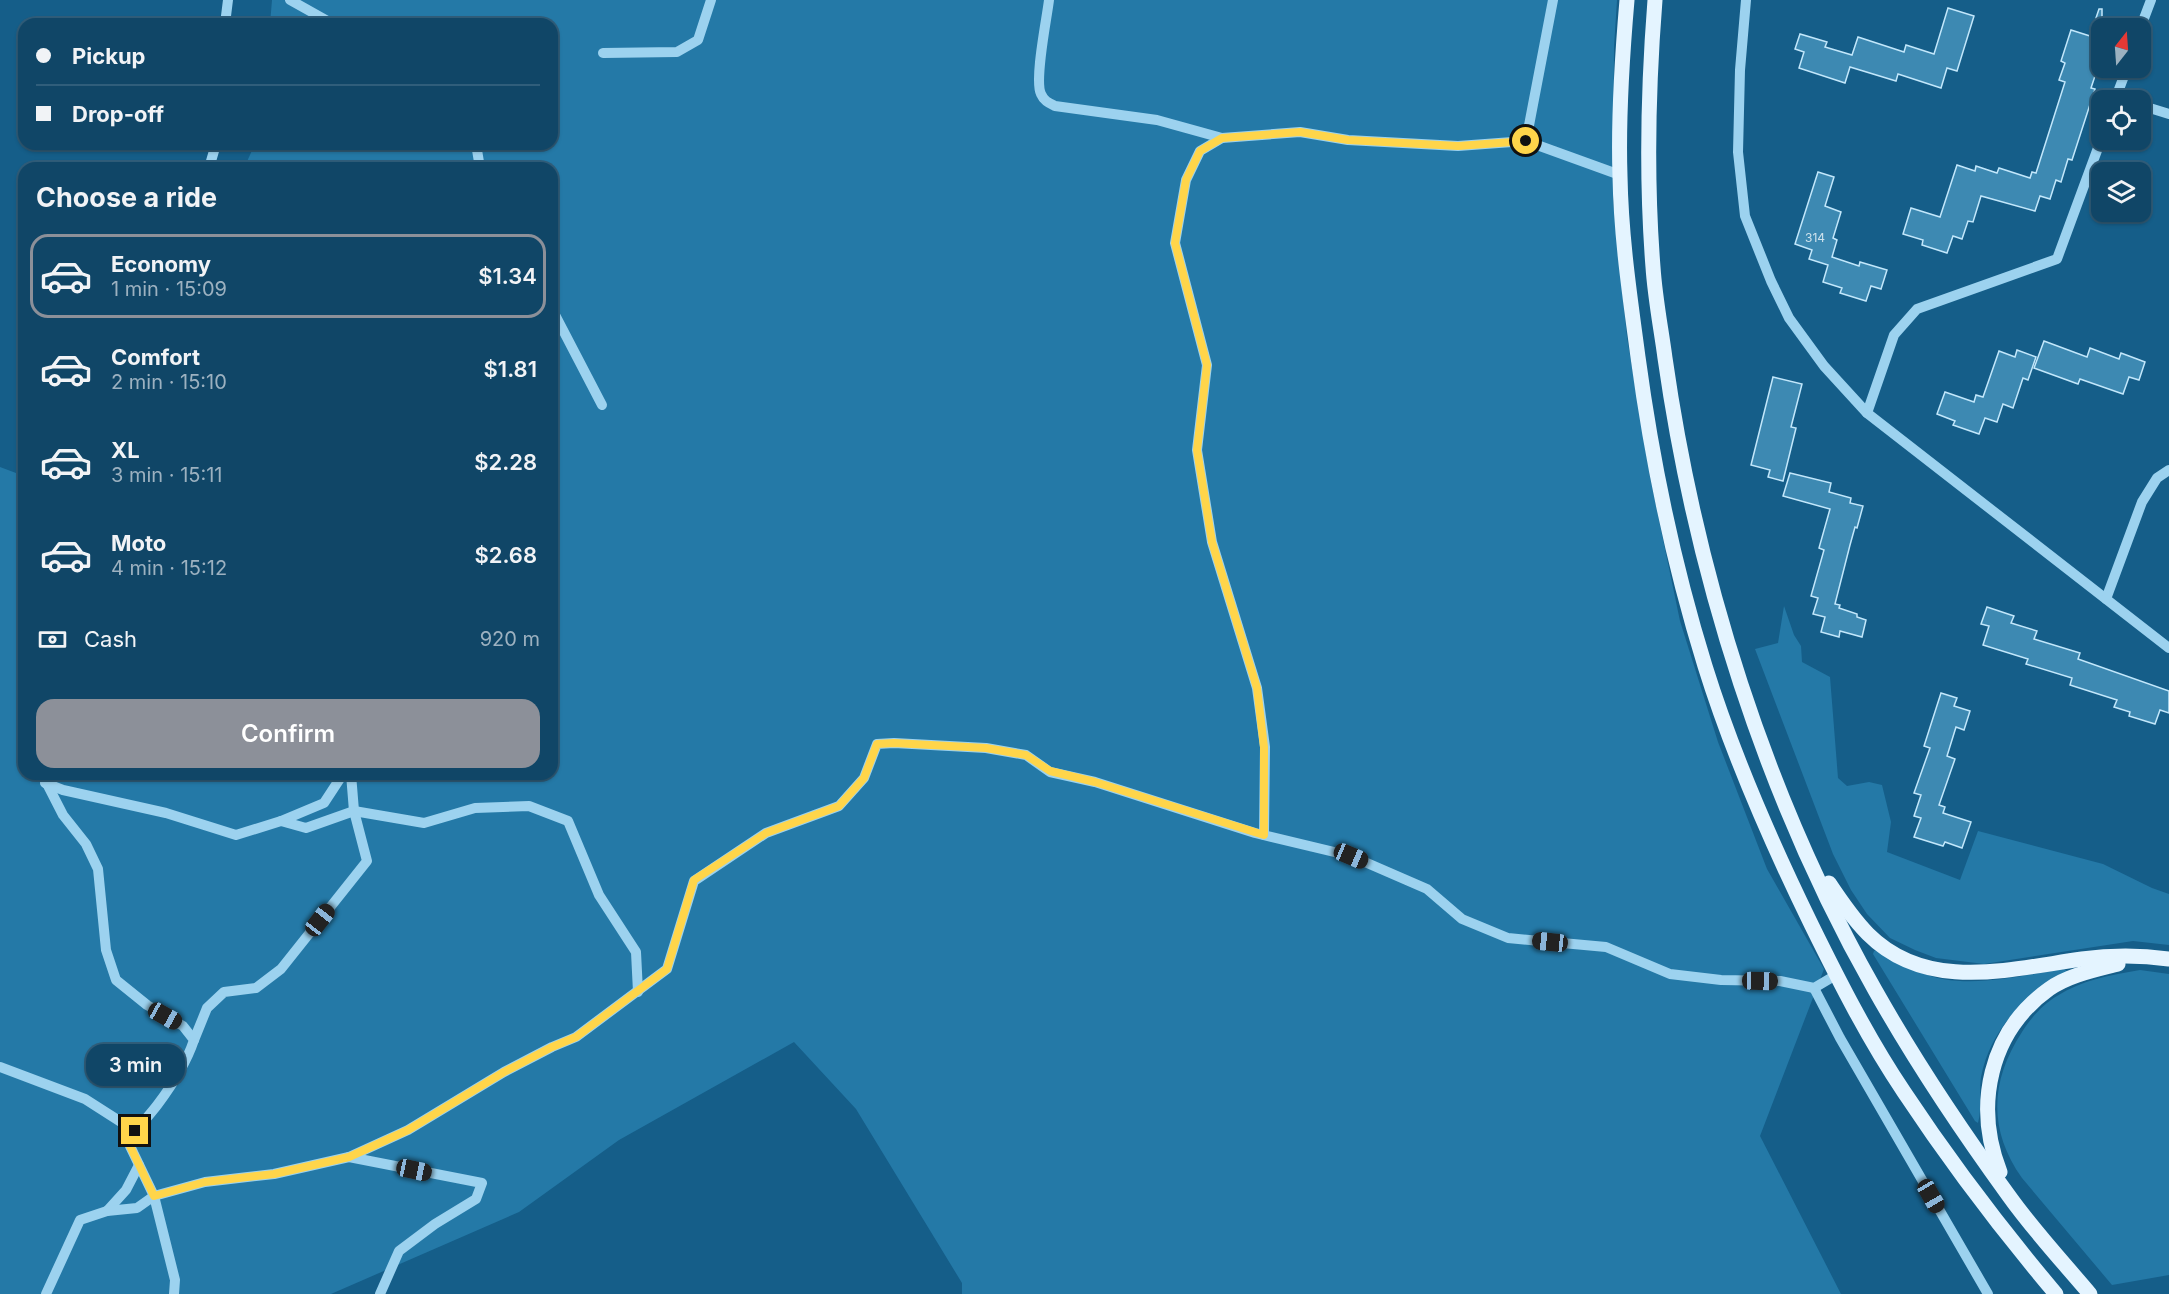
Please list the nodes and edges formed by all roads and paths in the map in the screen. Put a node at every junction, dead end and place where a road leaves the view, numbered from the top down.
1 (228, 0) edge
2 (290, 0) edge
3 (711, 0) edge
4 (1049, 0) edge
5 (1553, 0) edge
6 (1627, 0) edge
7 (1655, 0) edge
8 (1746, 0) edge
9 (2151, 0) edge
10 (226, 18) edge
11 (322, 18) edge
12 (2144, 18) edge
13 (603, 53) dead end
14 (2151, 108) edge
15 (2169, 114) edge
16 (1222, 138) junction
17 (1526, 141) junction
18 (2097, 150) edge
19 (1620, 175) junction
20 (558, 321) edge
21 (602, 405) dead end
22 (1867, 413) junction
23 (2169, 470) edge
24 (2106, 599) junction
25 (2169, 648) edge
26 (45, 780) edge
27 (47, 780) edge
28 (339, 780) edge
29 (351, 780) edge
30 (354, 811) junction
31 (281, 821) junction
32 (1264, 835) junction
33 (1801, 841) junction
34 (2147, 956) junction
35 (2169, 959) edge
36 (1836, 975) junction
37 (1814, 988) junction
38 (638, 992) junction
39 (194, 1040) junction
40 (0, 1067) edge
41 (135, 1131) junction
42 (349, 1157) junction
43 (139, 1165) junction
44 (154, 1196) junction
45 (2010, 1198) junction
46 (106, 1211) junction
47 (46, 1294) edge
48 (174, 1294) edge
49 (380, 1294) edge
50 (1988, 1294) edge
51 (2056, 1294) edge
52 (2090, 1294) edge

1 - 10 street
2 - 11 street
3 - 13 street
4 - 16 street
5 - 17 street
6 - 19 main road
7 - 33 main road
8 - 22 street
9 - 12 street
14 - 15 street
16 - 17 street
16 - 32 street
17 - 19 street
18 - 22 street
19 - 36 main road
20 - 21 street
22 - 24 street
23 - 24 street
24 - 25 street
26 - 39 street
27 - 31 street
28 - 31 street
29 - 30 street
30 - 31 street
30 - 38 street
30 - 39 street
32 - 37 street
32 - 38 street
33 - 34 main road
33 - 45 main road
34 - 35 main road
34 - 45 main road
36 - 37 street
36 - 51 main road
37 - 50 street
38 - 42 street
39 - 41 street
40 - 41 street
41 - 43 street
42 - 44 street
42 - 49 street
43 - 44 street
43 - 46 street
44 - 46 street
44 - 48 street
45 - 52 main road
46 - 47 street

